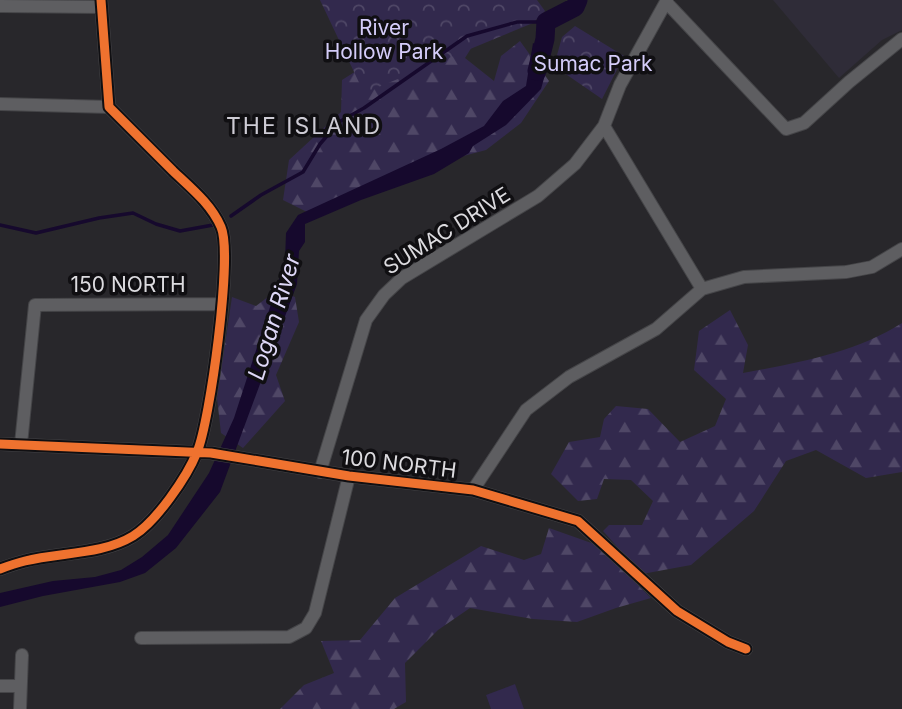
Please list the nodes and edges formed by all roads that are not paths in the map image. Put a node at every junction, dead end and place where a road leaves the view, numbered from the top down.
1 (666, 1) edge
2 (101, 3) edge
3 (0, 6) edge
4 (902, 39) edge
5 (0, 104) edge
6 (109, 107) junction
7 (604, 125) junction
8 (902, 249) edge
9 (702, 289) junction
10 (221, 304) junction
11 (0, 444) edge
12 (21, 444) junction
13 (198, 452) junction
14 (320, 472) junction
15 (349, 476) junction
16 (473, 490) junction
17 (0, 569) edge
18 (141, 638) dead end
19 (746, 649) dead end
20 (22, 655) dead end
21 (0, 686) edge
22 (20, 686) junction
23 (20, 709) edge

1 - 4 street
1 - 7 street, SUMAC DRIVE
2 - 3 street
2 - 6 street
5 - 6 street
6 - 10 street
7 - 9 street
7 - 14 street, SUMAC DRIVE
8 - 9 street
9 - 16 street
10 - 12 street, 150 NORTH
10 - 13 street
11 - 12 street, 100 NORTH
12 - 13 street, 100 NORTH
13 - 14 street, 100 NORTH
13 - 17 street
14 - 15 street, 100 NORTH
15 - 16 street, 100 NORTH
15 - 18 street
16 - 19 street, 100 NORTH
20 - 22 street
21 - 22 street
22 - 23 street

